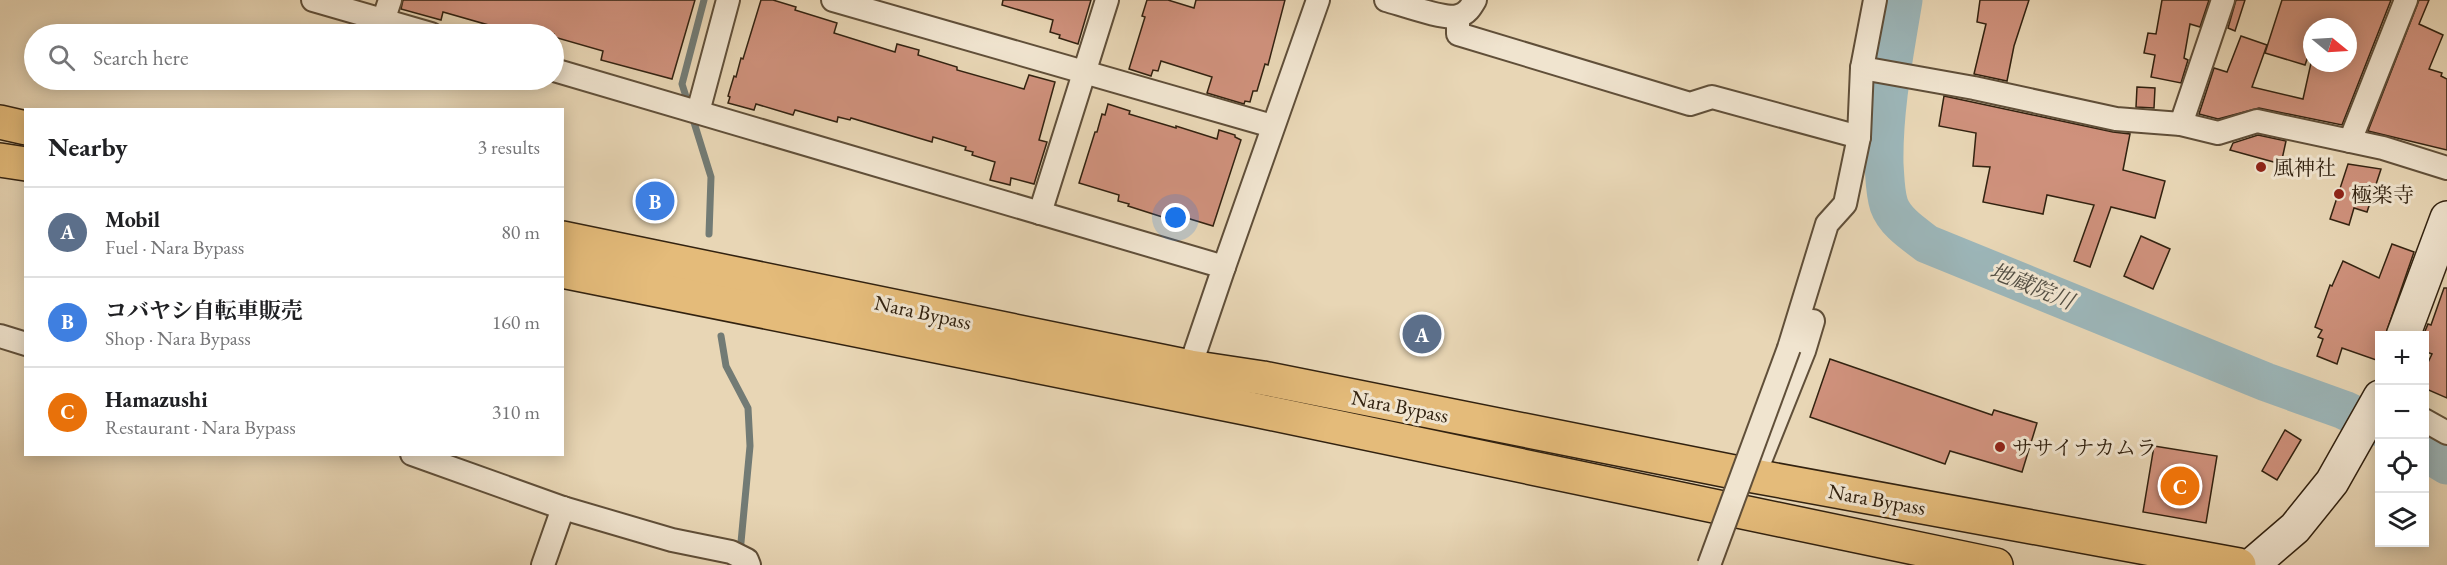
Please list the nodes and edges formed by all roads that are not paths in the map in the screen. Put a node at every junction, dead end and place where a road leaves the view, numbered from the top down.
1 (313, 0) edge
2 (728, 0) edge
3 (833, 0) edge
4 (1107, 0) edge
5 (1318, 0) edge
6 (1386, 0) edge
7 (1475, 0) edge
8 (1875, 0) edge
9 (2223, 0) edge
10 (2406, 0) edge
11 (387, 10) edge
12 (1458, 17) junction
13 (413, 24) edge
14 (1867, 69) junction
15 (1084, 72) junction
16 (564, 73) edge
17 (698, 112) junction
18 (0, 122) edge
19 (2181, 124) junction
20 (1272, 126) junction
21 (24, 128) edge
22 (1860, 137) junction
23 (2350, 141) junction
24 (0, 160) edge
25 (24, 165) edge
26 (2447, 168) edge
27 (1845, 204) junction
28 (1040, 213) junction
29 (564, 238) edge
30 (2444, 239) edge
31 (1224, 267) junction
32 (564, 271) edge
33 (2405, 331) edge
34 (0, 336) edge
35 (24, 343) edge
36 (1190, 367) junction
37 (2375, 405) edge
38 (2429, 423) edge
39 (2447, 434) edge
40 (418, 456) edge
41 (1754, 476) junction
42 (563, 508) junction
43 (742, 559) edge
44 (543, 565) edge
45 (1709, 565) edge
46 (1996, 565) edge
47 (2239, 565) edge
48 (2252, 565) edge

1 - 11 street
2 - 17 street
3 - 15 street
4 - 15 street
5 - 20 street
6 - 12 street
7 - 12 street
8 - 14 street
9 - 19 street
10 - 23 street
11 - 13 street
12 - 22 street
14 - 19 street
14 - 22 street
15 - 20 street
15 - 28 street
16 - 17 street
17 - 28 street
18 - 21 highway
19 - 23 street
20 - 31 street
22 - 27 street
23 - 26 street
24 - 25 highway
27 - 41 street
27 - 45 street, bridge
28 - 31 street
29 - 36 highway, Nara Bypass
30 - 33 main road
31 - 36 street
32 - 46 highway, Nara Bypass
34 - 35 street
36 - 41 highway, Nara Bypass
37 - 48 main road
38 - 39 street
40 - 42 street
41 - 47 highway, Nara Bypass
42 - 43 street
42 - 44 street

